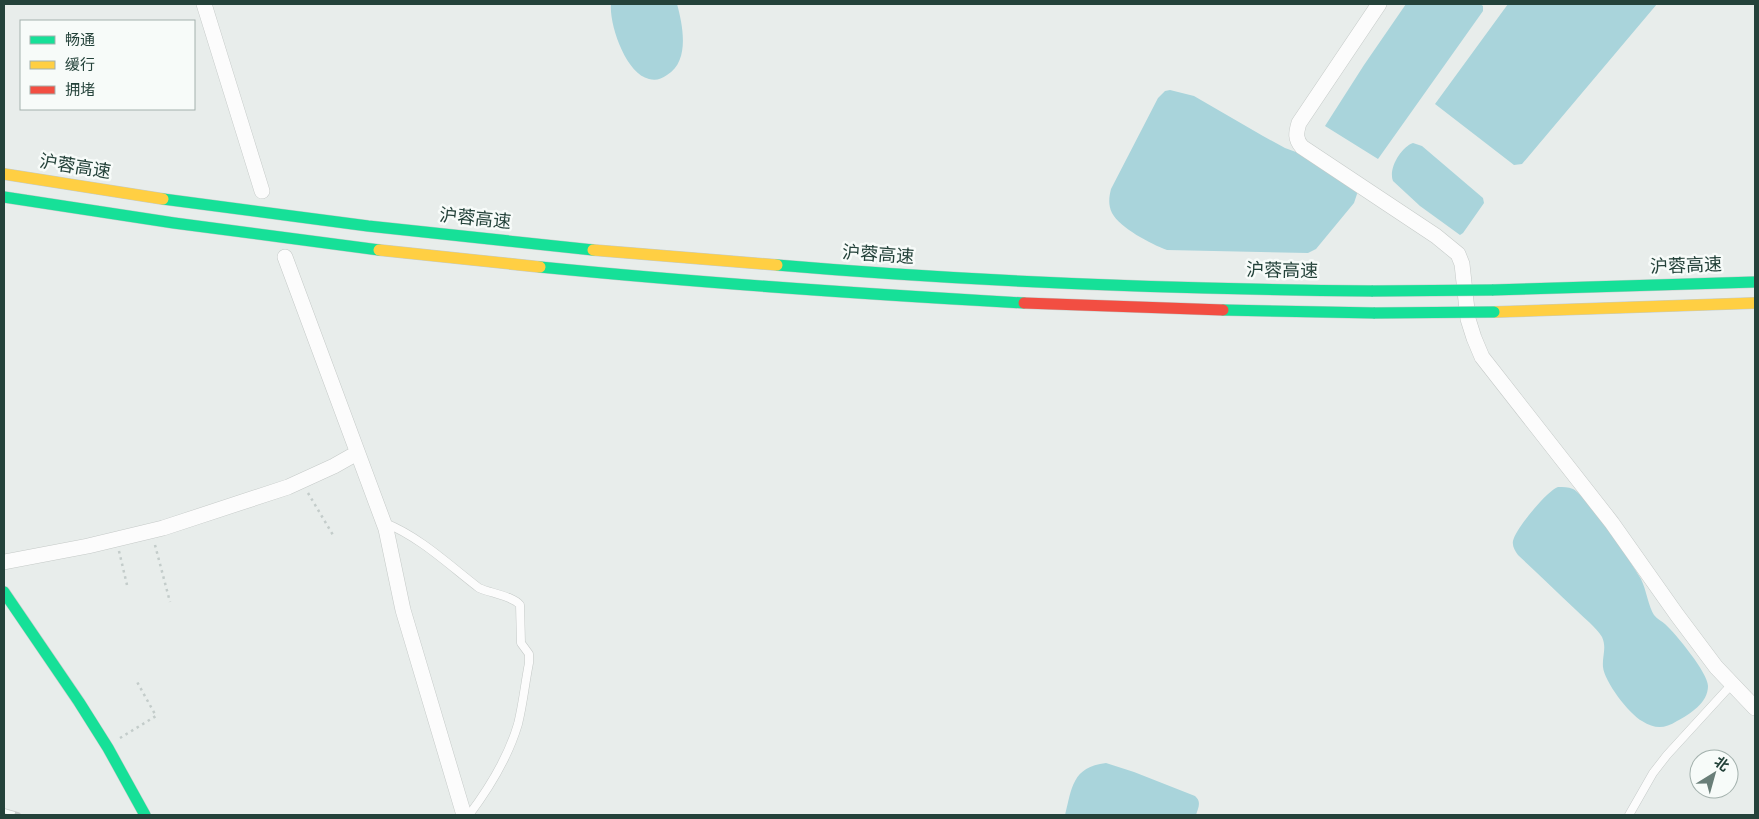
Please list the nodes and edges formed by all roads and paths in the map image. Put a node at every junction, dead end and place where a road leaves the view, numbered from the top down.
1 (204, 4) edge
2 (1379, 4) edge
3 (4, 174) edge
4 (262, 191) dead end
5 (4, 196) edge
6 (285, 257) dead end
7 (1755, 282) edge
8 (1755, 303) edge
9 (357, 453) junction
10 (301, 481) junction
11 (383, 522) junction
12 (151, 531) junction
13 (332, 535) dead end
14 (116, 540) junction
15 (4, 562) edge
16 (127, 585) dead end
17 (4, 592) edge
18 (170, 602) dead end
19 (136, 680) dead end
20 (1732, 684) junction
21 (1755, 708) edge
22 (107, 746) junction
23 (146, 815) edge
24 (464, 815) edge
25 (468, 815) edge
26 (1629, 815) edge

1 - 4 street
2 - 20 street
3 - 7 main road, 沪蓉高速, bridge
5 - 8 main road, bridge
6 - 9 street
9 - 10 street
9 - 11 street
10 - 12 street
10 - 13 path
11 - 24 street
11 - 25 lane
12 - 14 street
12 - 18 path
14 - 15 street
14 - 16 path
17 - 22 main road
19 - 22 path
20 - 21 street
20 - 26 lane
22 - 23 main road

